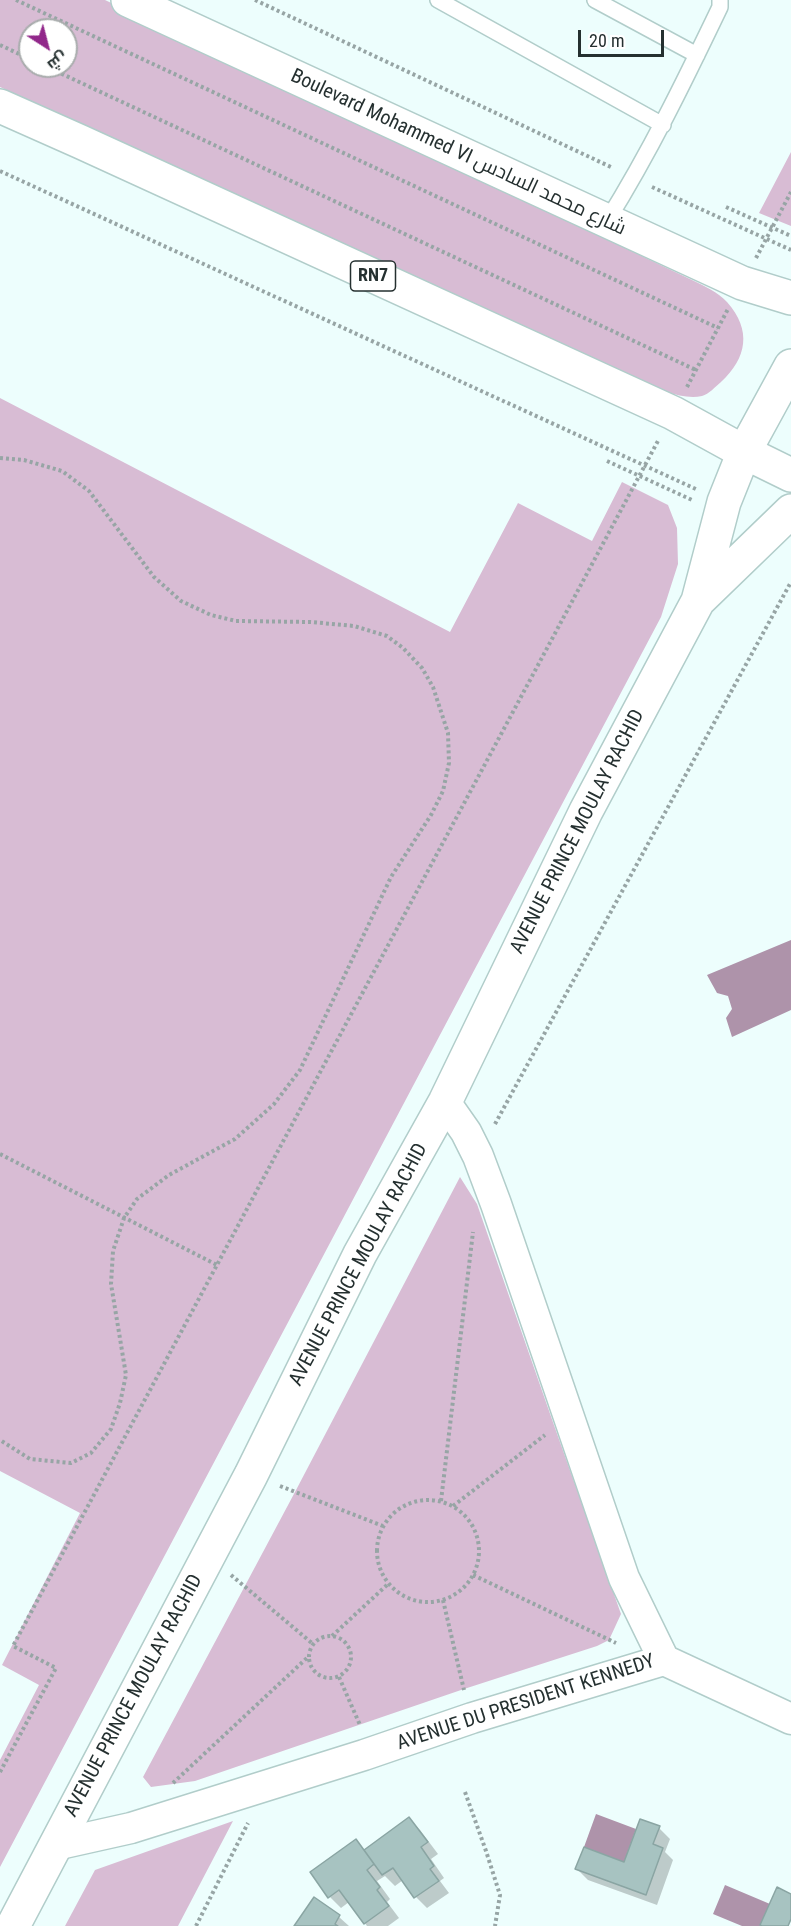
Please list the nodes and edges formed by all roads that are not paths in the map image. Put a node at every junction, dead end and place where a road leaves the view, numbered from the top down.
1 (438, 0) edge
2 (595, 0) edge
3 (720, 0) edge
4 (131, 1) edge
5 (697, 55) junction
6 (0, 106) edge
7 (663, 125) junction
8 (607, 221) junction
9 (791, 298) edge
10 (791, 366) edge
11 (744, 452) junction
12 (791, 475) edge
13 (791, 511) edge
14 (698, 601) junction
15 (445, 1102) junction
16 (664, 1660) junction
17 (791, 1719) edge
18 (54, 1845) junction
19 (12, 1926) edge

1 - 7 lane
2 - 5 lane
3 - 5 lane
4 - 8 street, Boulevard Mohammed VI شارع محمد السادس
5 - 7 lane
6 - 11 street, RN7
7 - 8 lane
8 - 9 street, Boulevard Mohammed VI شارع محمد السادس
10 - 11 street, AVENUE PRINCE MOULAY RACHID
11 - 12 street, RN7
11 - 14 street, AVENUE PRINCE MOULAY RACHID
13 - 14 street, AVENUE PRINCE MOULAY RACHID
14 - 15 street, AVENUE PRINCE MOULAY RACHID
15 - 16 street, AVENUE DU PRESIDENT KENNEDY
15 - 18 street, AVENUE PRINCE MOULAY RACHID
16 - 17 street
16 - 18 street, AVENUE DU PRESIDENT KENNEDY
18 - 19 street, AVENUE PRINCE MOULAY RACHID

